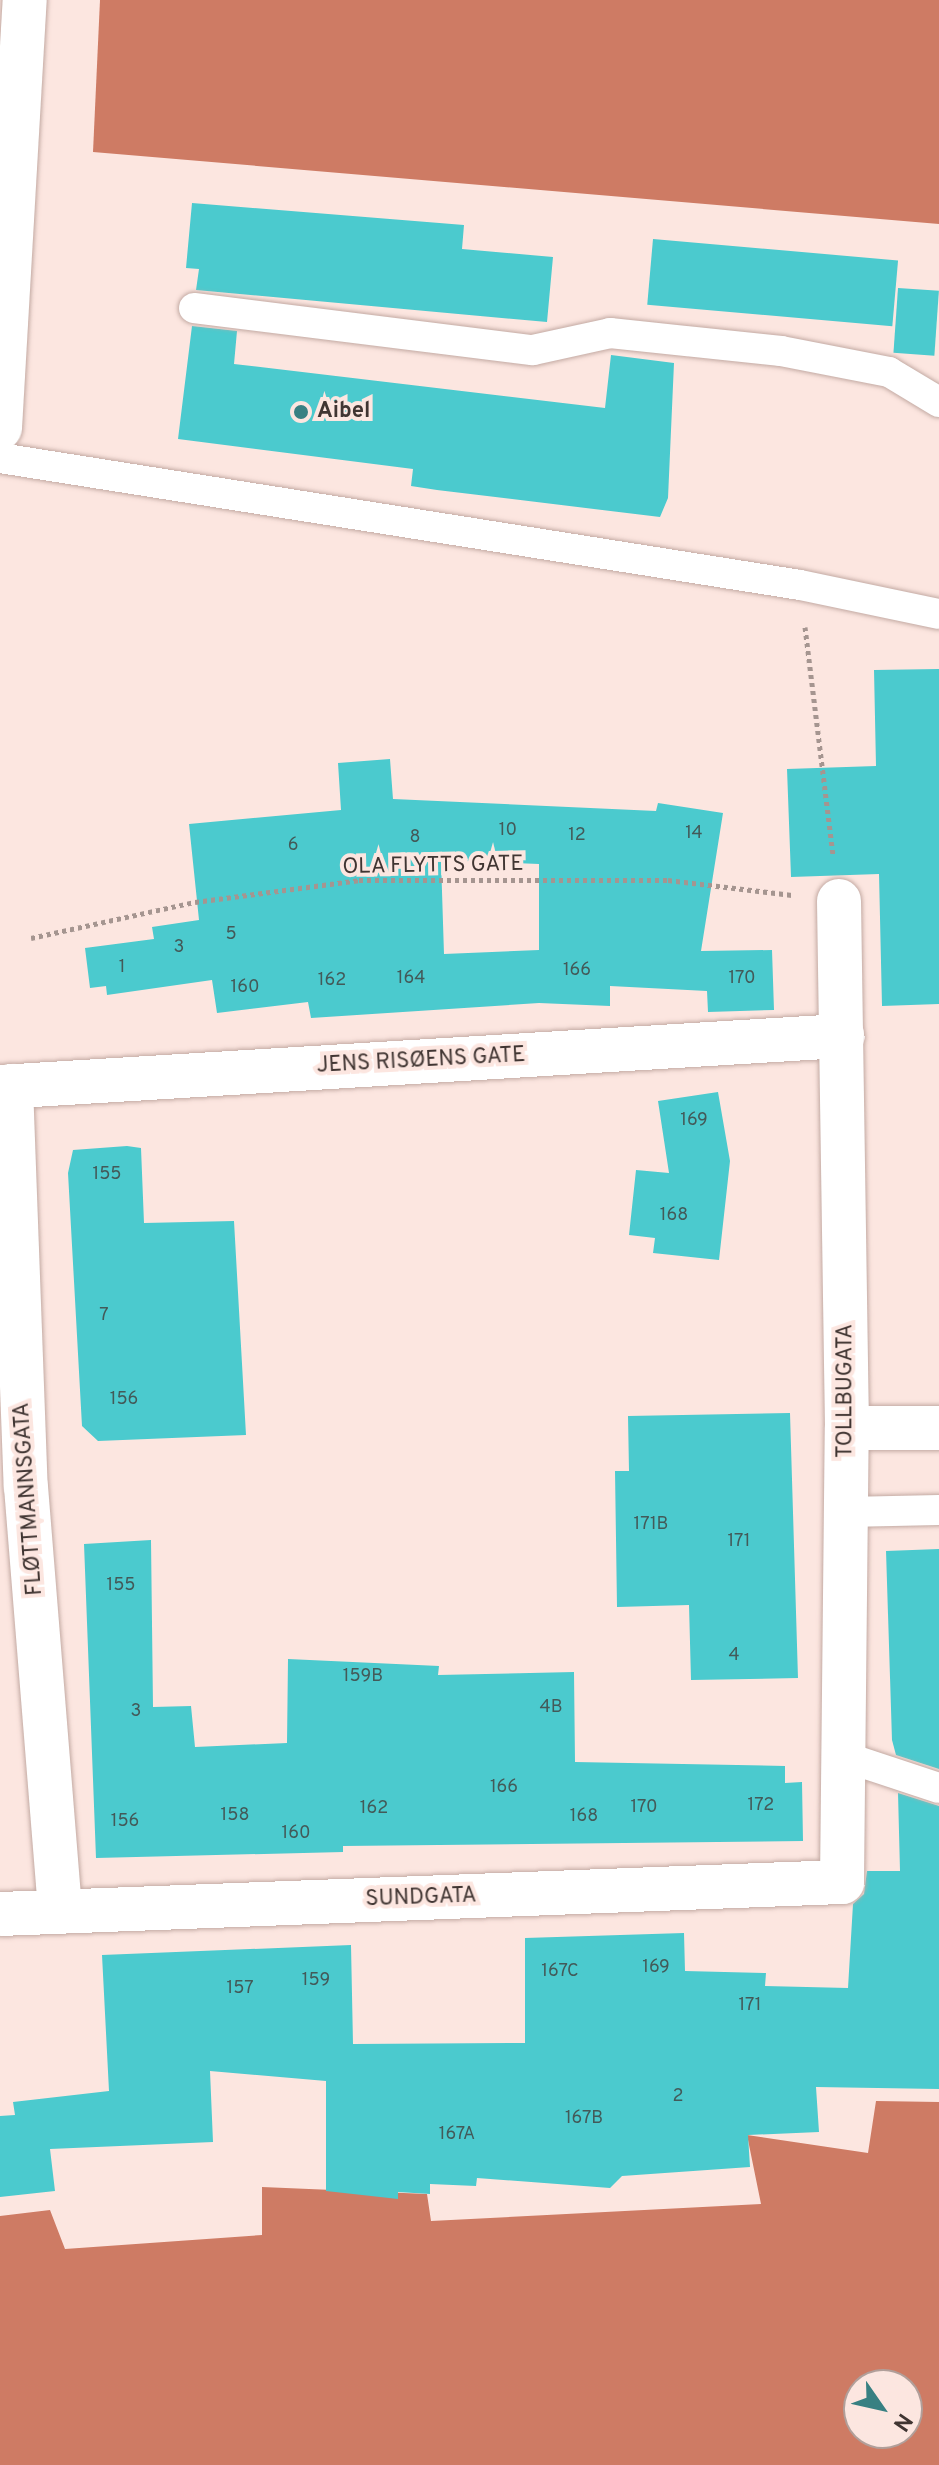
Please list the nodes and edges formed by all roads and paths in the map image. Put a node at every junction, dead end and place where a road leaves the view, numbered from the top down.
1 (25, 0) edge
2 (194, 308) dead end
3 (939, 402) edge
4 (0, 428) edge
5 (0, 458) edge
6 (800, 585) junction
7 (939, 614) edge
8 (839, 901) junction
9 (31, 938) dead end
10 (842, 1036) junction
11 (4, 1081) edge
12 (847, 1428) junction
13 (939, 1428) edge
14 (13, 1488) edge
15 (939, 1510) edge
16 (846, 1512) junction
17 (842, 1756) junction
18 (939, 1788) edge
19 (842, 1882) joint
20 (60, 1912) junction
21 (0, 1914) edge

1 - 4 street
2 - 3 lane
5 - 6 lane
6 - 7 lane
6 - 8 path
8 - 9 path, OLA FLYTTS GATE
8 - 10 street, TOLLBUGATA
10 - 11 street, JENS RISØENS GATE
10 - 12 street, TOLLBUGATA
11 - 14 street, FLØTTMANNSGATA
12 - 13 street
12 - 16 street, TOLLBUGATA
14 - 20 street, FLØTTMANNSGATA
15 - 16 lane
16 - 17 street, TOLLBUGATA
17 - 18 lane
17 - 19 street, TOLLBUGATA
19 - 20 street, SUNDGATA
20 - 21 street, SUNDGATA

